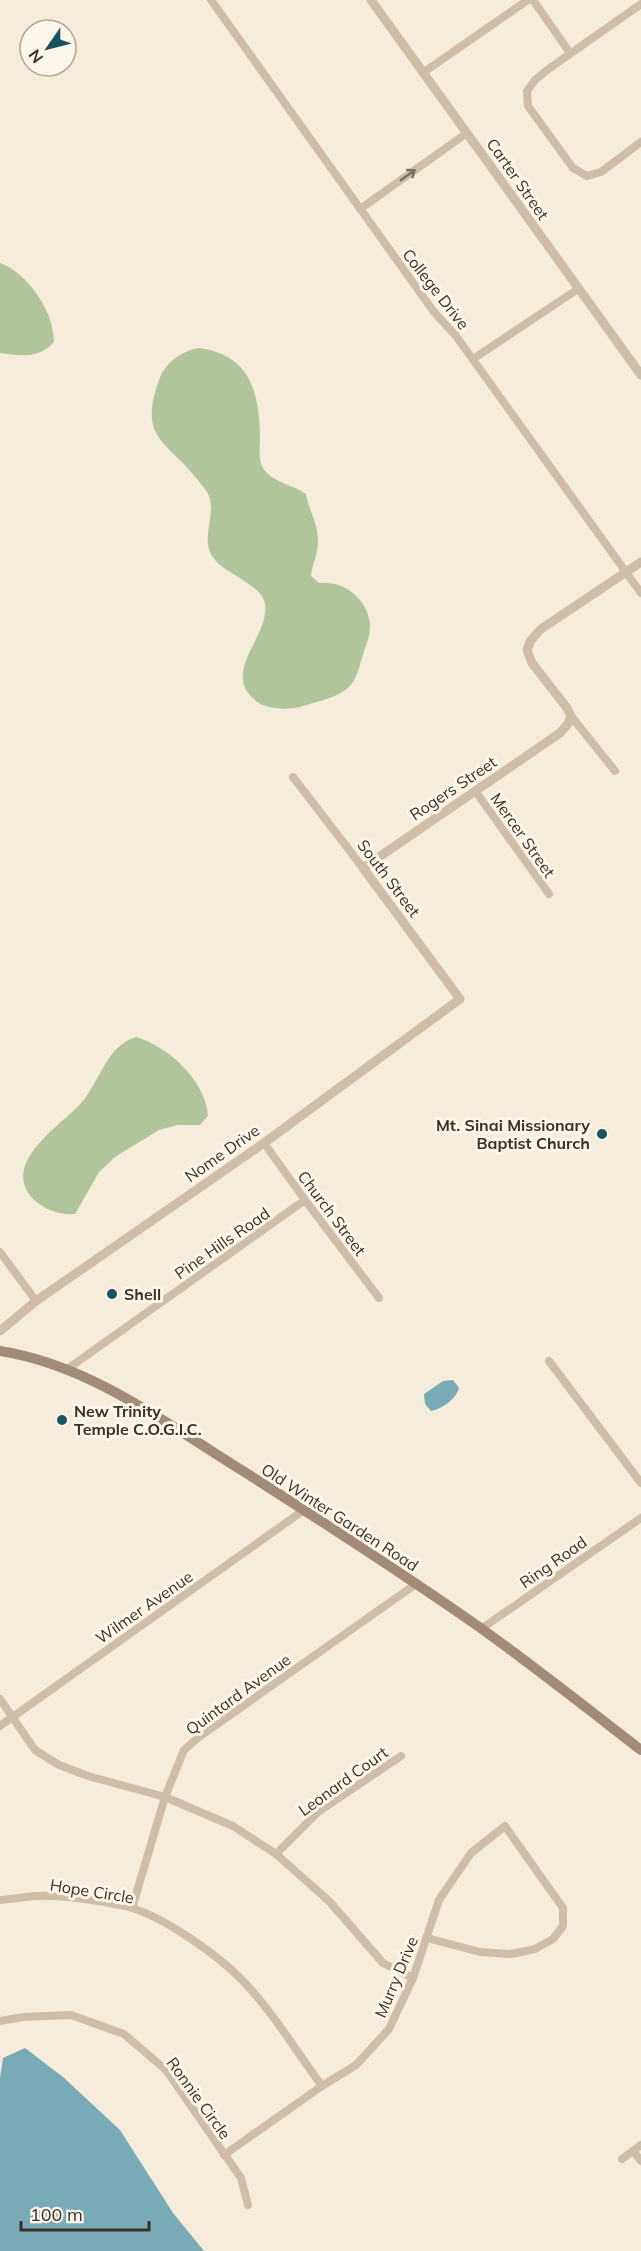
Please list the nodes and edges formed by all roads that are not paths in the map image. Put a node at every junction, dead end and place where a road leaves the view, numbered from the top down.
1 (211, 0) edge
2 (371, 0) edge
3 (528, 0) edge
4 (533, 0) edge
5 (641, 4) edge
6 (570, 53) junction
7 (424, 72) junction
8 (467, 133) junction
9 (641, 142) edge
10 (360, 209) junction
11 (578, 289) junction
12 (472, 359) junction
13 (641, 375) edge
14 (641, 562) edge
15 (626, 572) junction
16 (641, 593) edge
17 (571, 716) junction
18 (615, 771) dead end
19 (293, 777) dead end
20 (476, 792) junction
21 (363, 868) junction
22 (549, 894) dead end
23 (460, 999) joint
24 (264, 1143) junction
25 (305, 1200) junction
26 (0, 1252) edge
27 (379, 1298) dead end
28 (36, 1301) junction
29 (0, 1331) edge
30 (0, 1351) edge
31 (549, 1361) dead end
32 (66, 1370) junction
33 (641, 1483) edge
34 (304, 1510) junction
35 (641, 1518) edge
36 (416, 1584) junction
37 (481, 1629) junction
38 (0, 1699) edge
39 (12, 1717) junction
40 (0, 1726) edge
41 (641, 1750) edge
42 (401, 1756) dead end
43 (165, 1797) junction
44 (276, 1854) junction
45 (0, 1900) edge
46 (132, 1908) junction
47 (427, 1938) junction
48 (413, 1978) junction
49 (0, 2021) edge
50 (322, 2086) junction
51 (641, 2145) edge
52 (633, 2151) junction
53 (224, 2155) junction
54 (622, 2159) dead end
55 (641, 2162) edge
56 (248, 2205) dead end

1 - 10 street, College Drive
2 - 7 street, Carter Street
3 - 7 street
4 - 6 street
5 - 6 street
6 - 9 street
7 - 8 street, Carter Street
10 -> 8 street
8 - 11 street, Carter Street
10 - 12 street, College Drive
11 - 12 street
11 - 13 street, Carter Street
12 - 15 street, College Drive
14 - 15 street
15 - 16 street, College Drive
15 - 17 street
17 - 18 street
17 - 20 street, Rogers Street
19 - 21 street, South Street
20 - 21 street, Rogers Street
20 - 22 street, Mercer Street
21 - 23 street, South Street
23 - 24 street, Nome Drive
24 - 25 street, Church Street
24 - 28 street, Nome Drive
25 - 27 street, Church Street
25 - 32 street, Pine Hills Road
26 - 28 street
28 - 29 street, Nome Drive
30 - 32 main road, Old Winter Garden Road
31 - 33 street
32 - 34 main road, Old Winter Garden Road
34 - 36 main road, Old Winter Garden Road
34 - 39 street, Wilmer Avenue
35 - 37 street, Ring Road
36 - 37 main road, Old Winter Garden Road
36 - 43 street, Quintard Avenue
37 - 41 main road, Old Winter Garden Road
38 - 39 street
39 - 40 street, Wilmer Avenue
39 - 43 street
42 - 44 street, Leonard Court
43 - 44 street
43 - 46 street, Quintard Avenue
44 - 48 street
45 - 46 street, Hope Circle
46 - 50 street, Hope Circle
47 - 47 street, Murry Drive
47 - 48 street, Murry Drive
48 - 50 street, Murry Drive
49 - 53 street, Ronnie Circle
50 - 53 street, Murry Drive
51 - 52 street
52 - 54 street
52 - 55 street
53 - 56 street, Ronnie Circle

